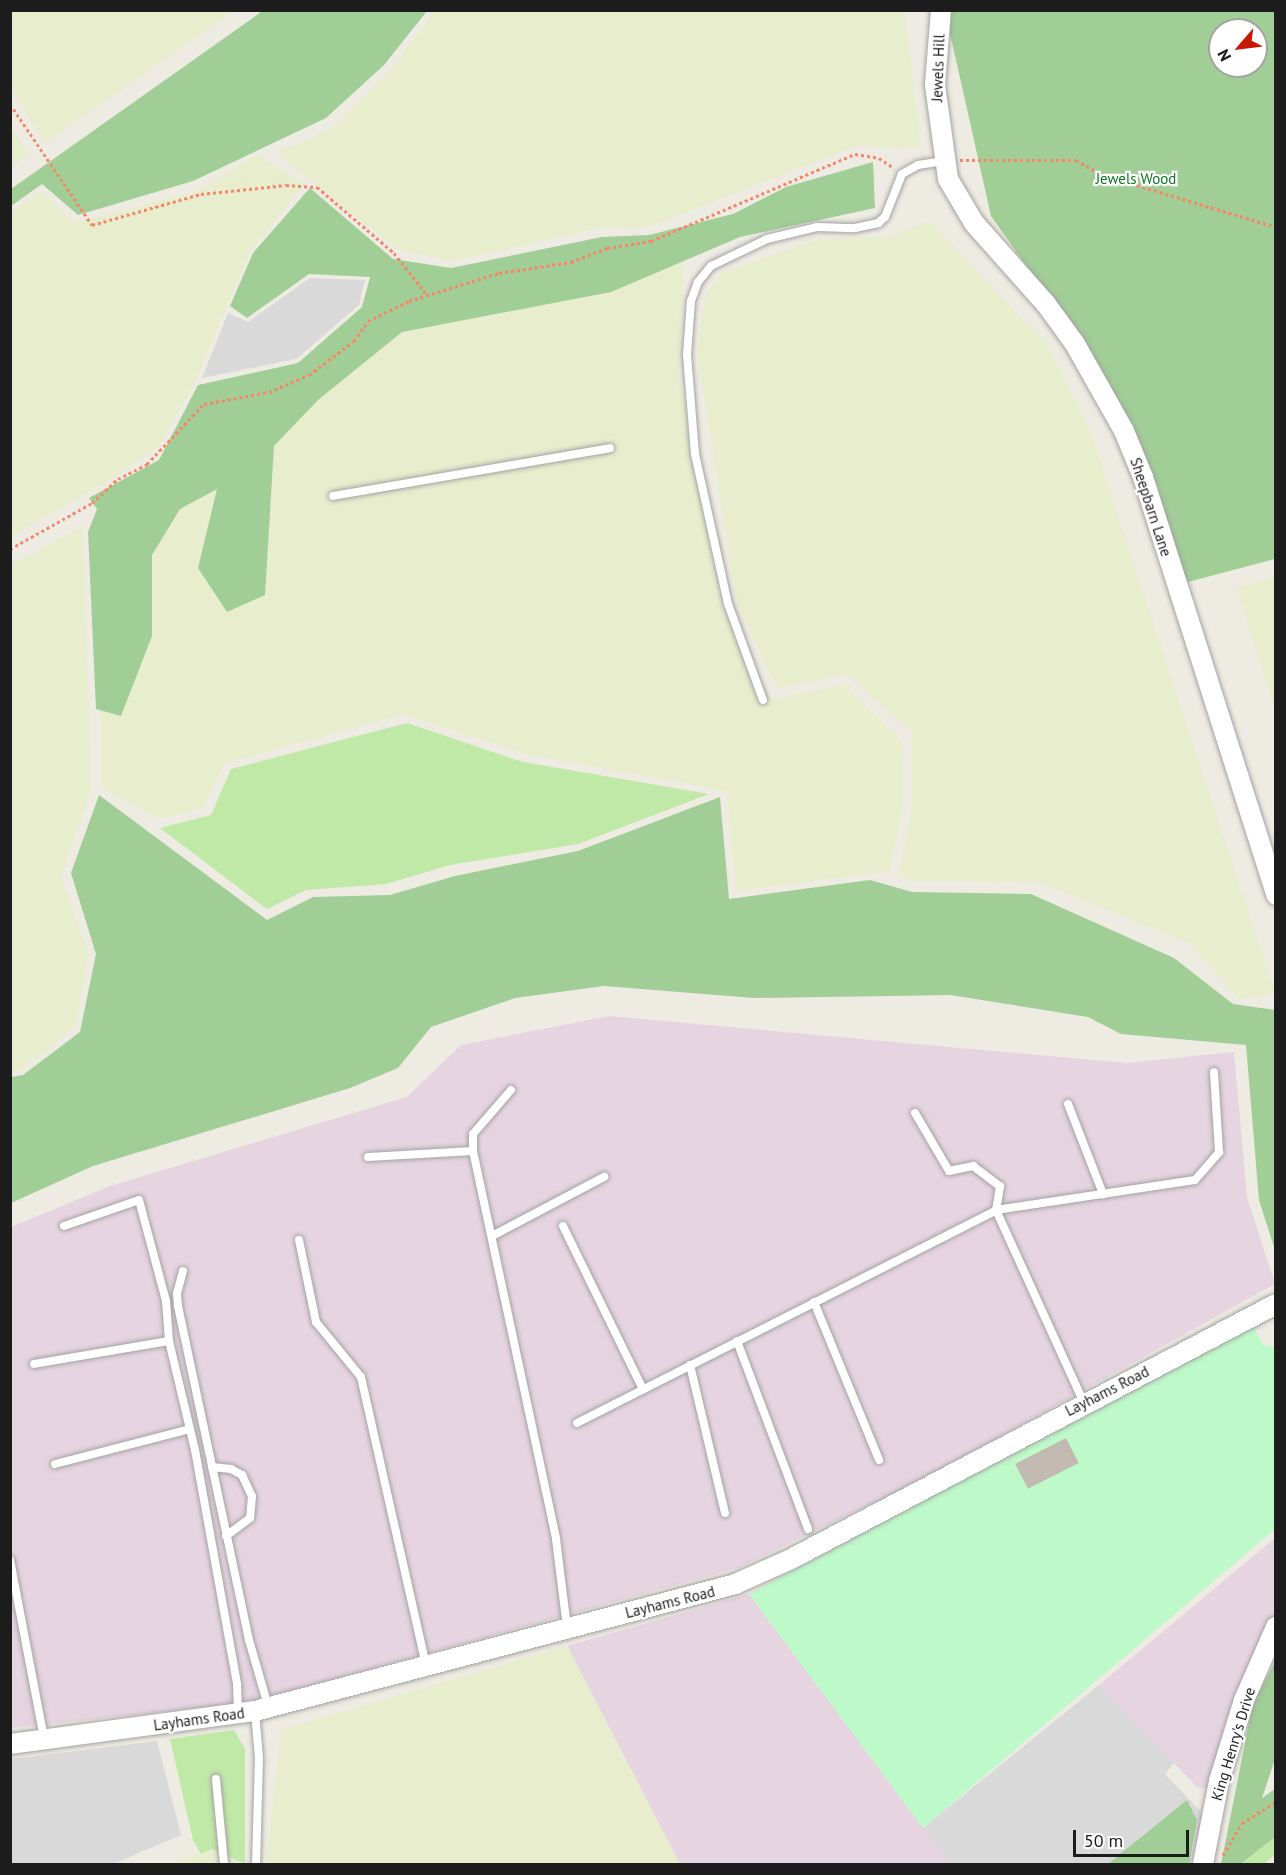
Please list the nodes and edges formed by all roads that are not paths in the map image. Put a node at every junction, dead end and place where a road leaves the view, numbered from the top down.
1 (941, 10) edge
2 (944, 161) junction
3 (610, 448) dead end
4 (333, 496) dead end
5 (763, 700) dead end
6 (1275, 895) edge
7 (1214, 1072) dead end
8 (511, 1090) dead end
9 (1068, 1104) dead end
10 (915, 1113) dead end
11 (473, 1151) junction
12 (368, 1157) dead end
13 (604, 1176) dead end
14 (1103, 1194) junction
15 (996, 1210) junction
16 (64, 1226) dead end
17 (563, 1226) dead end
18 (492, 1236) junction
19 (299, 1240) dead end
20 (183, 1271) dead end
21 (814, 1302) junction
22 (1274, 1309) edge
23 (169, 1341) junction
24 (737, 1341) junction
25 (34, 1364) dead end
26 (690, 1365) junction
27 (643, 1389) junction
28 (1084, 1402) junction
29 (577, 1423) dead end
30 (190, 1429) junction
31 (879, 1460) dead end
32 (55, 1464) dead end
33 (212, 1467) junction
34 (726, 1513) dead end
35 (808, 1529) dead end
36 (226, 1536) junction
37 (10, 1560) edge
38 (1275, 1627) edge
39 (567, 1629) junction
40 (427, 1667) junction
41 (254, 1711) junction
42 (45, 1740) junction
43 (10, 1744) edge
44 (216, 1779) dead end
45 (1211, 1863) edge
46 (224, 1864) edge
47 (256, 1864) edge

1 - 2 street, Jewels Hill
2 - 5 lane
2 - 6 street, Sheepbarn Lane
3 - 4 lane
7 - 14 lane
8 - 11 lane
9 - 14 lane
10 - 15 lane
11 - 12 lane
11 - 18 lane
13 - 18 lane
14 - 15 lane
15 - 21 lane
15 - 28 lane
16 - 23 lane
17 - 27 lane
18 - 39 lane
19 - 40 lane
20 - 33 lane
21 - 24 lane
21 - 31 lane
22 - 28 street, Layhams Road
23 - 25 lane
23 - 30 lane
24 - 26 lane
24 - 35 lane
26 - 27 lane
26 - 34 lane
27 - 29 lane
28 - 39 street, Layhams Road
30 - 32 lane
30 - 41 lane
33 - 36 lane
33 - 36 lane
36 - 41 lane
37 - 42 lane
38 - 45 street, King Henry's Drive
39 - 40 street, Layhams Road
40 - 41 street, Layhams Road
41 - 42 street, Layhams Road
41 - 47 lane
42 - 43 street, Layhams Road
44 - 46 lane

